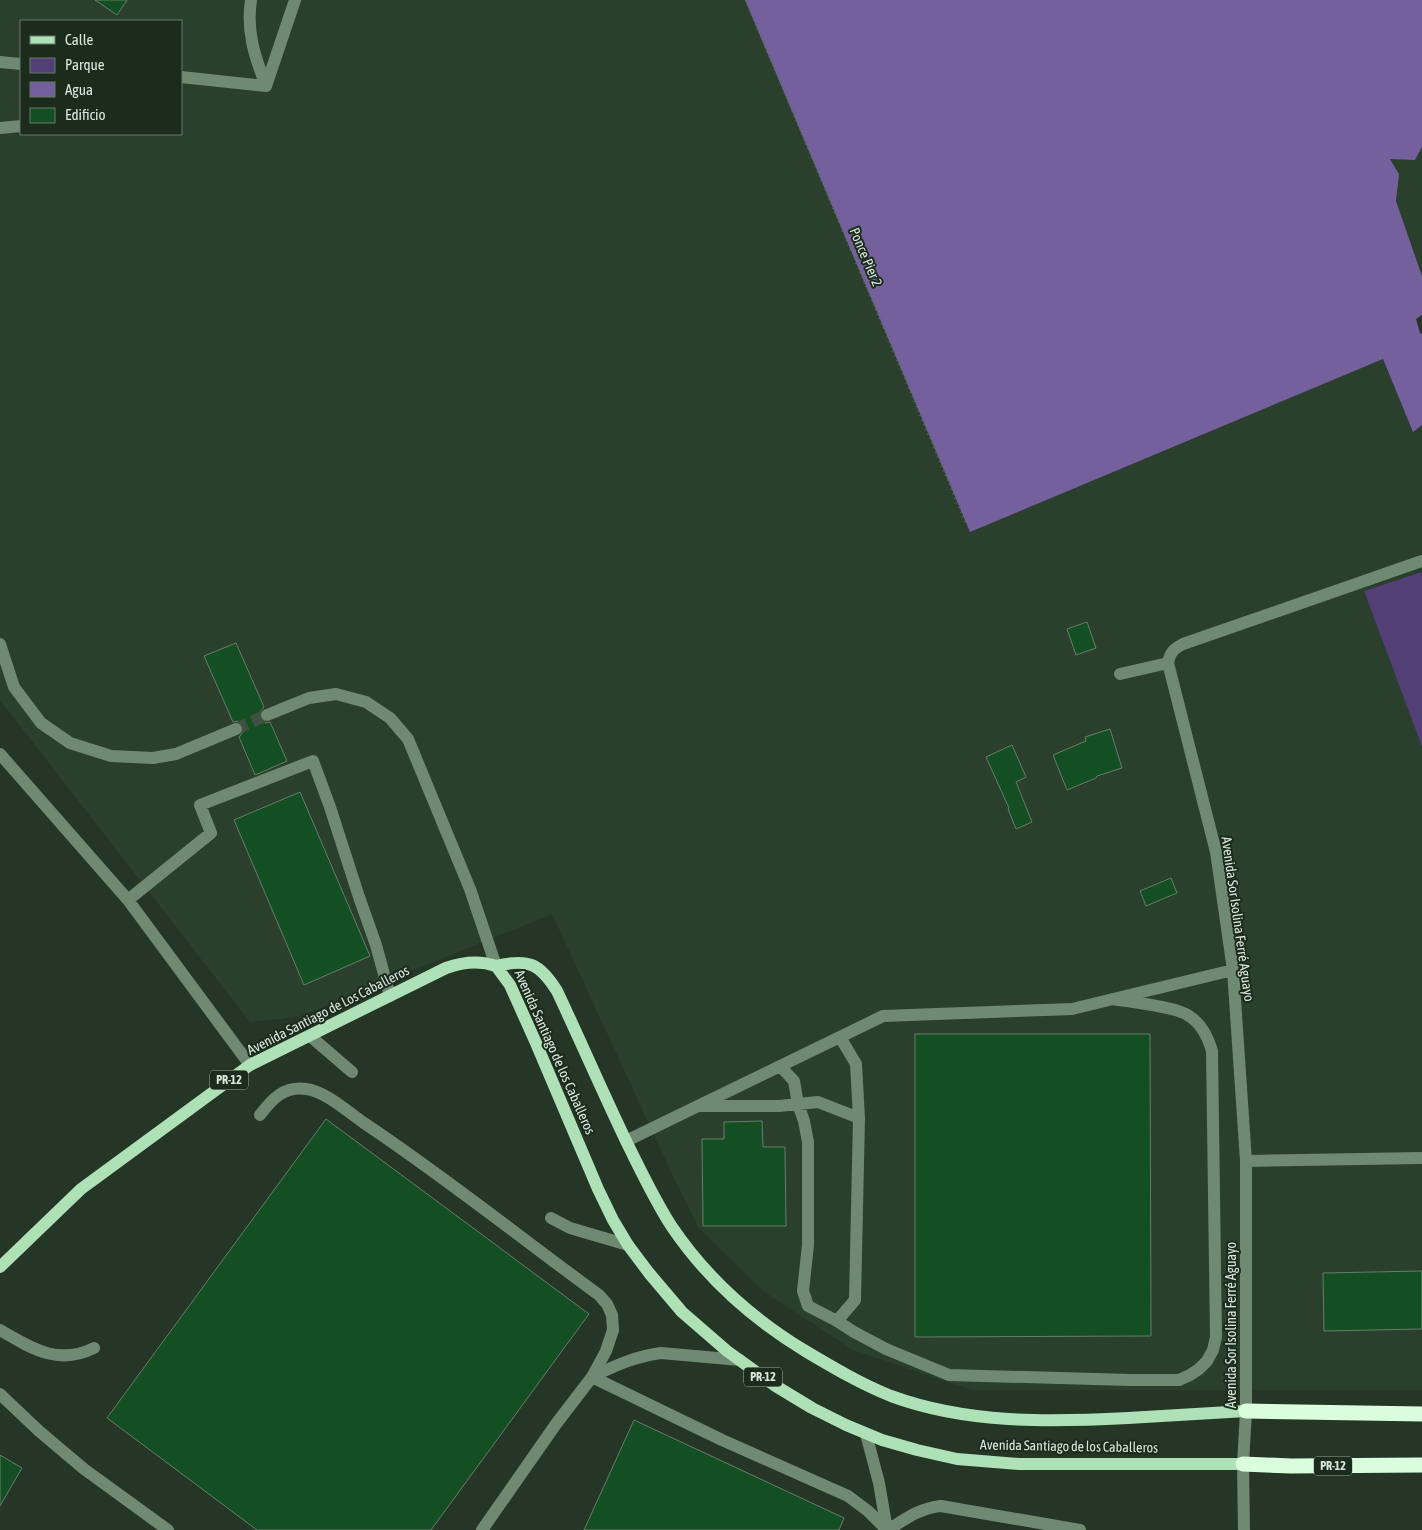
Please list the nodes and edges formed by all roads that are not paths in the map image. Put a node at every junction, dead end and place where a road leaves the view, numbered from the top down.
1 (251, 0) edge
2 (295, 0) edge
3 (0, 62) edge
4 (20, 64) edge
5 (182, 77) edge
6 (266, 86) junction
7 (20, 126) edge
8 (0, 128) edge
9 (1422, 561) edge
10 (0, 644) edge
11 (1168, 663) junction
12 (1120, 674) dead end
13 (267, 715) tunnel mouth
14 (236, 728) tunnel mouth
15 (0, 754) edge
16 (128, 900) junction
17 (496, 966) junction
18 (1233, 970) junction
19 (390, 996) junction
20 (1113, 1000) junction
21 (310, 1036) junction
22 (840, 1037) junction
23 (250, 1065) junction
24 (780, 1066) junction
25 (352, 1072) dead end
26 (798, 1104) junction
27 (699, 1106) junction
28 (260, 1115) dead end
29 (859, 1118) junction
30 (626, 1141) junction
31 (1422, 1158) edge
32 (1246, 1161) junction
33 (551, 1218) dead end
34 (628, 1245) junction
35 (0, 1267) edge
36 (837, 1321) junction
37 (0, 1330) edge
38 (94, 1348) dead end
39 (740, 1360) junction
40 (592, 1377) junction
41 (0, 1394) edge
42 (1246, 1411) junction
43 (1422, 1414) edge
44 (866, 1434) junction
45 (1243, 1464) junction
46 (1422, 1465) edge
47 (168, 1530) edge
48 (482, 1530) edge
49 (887, 1530) edge
50 (1080, 1530) edge
51 (1244, 1530) edge

1 - 6 street
2 - 6 street
3 - 4 street
5 - 6 street
7 - 8 street
9 - 11 street
10 - 14 street
11 - 12 street
11 - 18 street, Avenida Sor Isolina Ferré Aguayo
13 - 17 street
15 - 16 street
16 - 19 street
16 - 23 street
17 - 19 main road, Avenida Santiago de Los Caballeros / PR-12
17 - 30 main road, Avenida Santiago de los Caballeros / PR-12
17 - 34 main road, Avenida Santiago de los Caballeros / PR-12
18 - 20 street
18 - 32 street, Avenida Sor Isolina Ferré Aguayo
19 - 21 main road, Avenida Santiago de Los Caballeros / PR-12
20 - 22 street
20 - 36 street
21 - 23 main road, Avenida Santiago de Los Caballeros / PR-12
21 - 25 street
22 - 24 street
22 - 29 street
23 - 35 main road, Avenida Santiago de Los Caballeros / PR-12
24 - 26 street
24 - 27 street
26 - 27 street
26 - 29 street
26 - 36 street
27 - 30 street
28 - 40 street
29 - 36 street
30 - 42 main road, Avenida Santiago de los Caballeros / PR-12
31 - 32 street
32 - 42 street, Avenida Sor Isolina Ferré Aguayo
33 - 34 street
34 - 39 main road, Avenida Santiago de los Caballeros / PR-12
37 - 38 street
39 - 40 street
39 - 44 main road, Avenida Santiago de los Caballeros / PR-12
40 - 48 street
40 - 49 street
41 - 47 street
42 - 43 highway, Avenida Santiago de los Caballeros / PR-12
42 - 45 street, Avenida Sor Isolina Ferré Aguayo
44 - 45 main road, Avenida Santiago de los Caballeros / PR-12
44 - 49 street
45 - 46 highway, Avenida Santiago de los Caballeros / PR-12
45 - 51 street, Avenida Sor Isolina Ferré Aguayo
49 - 50 street

